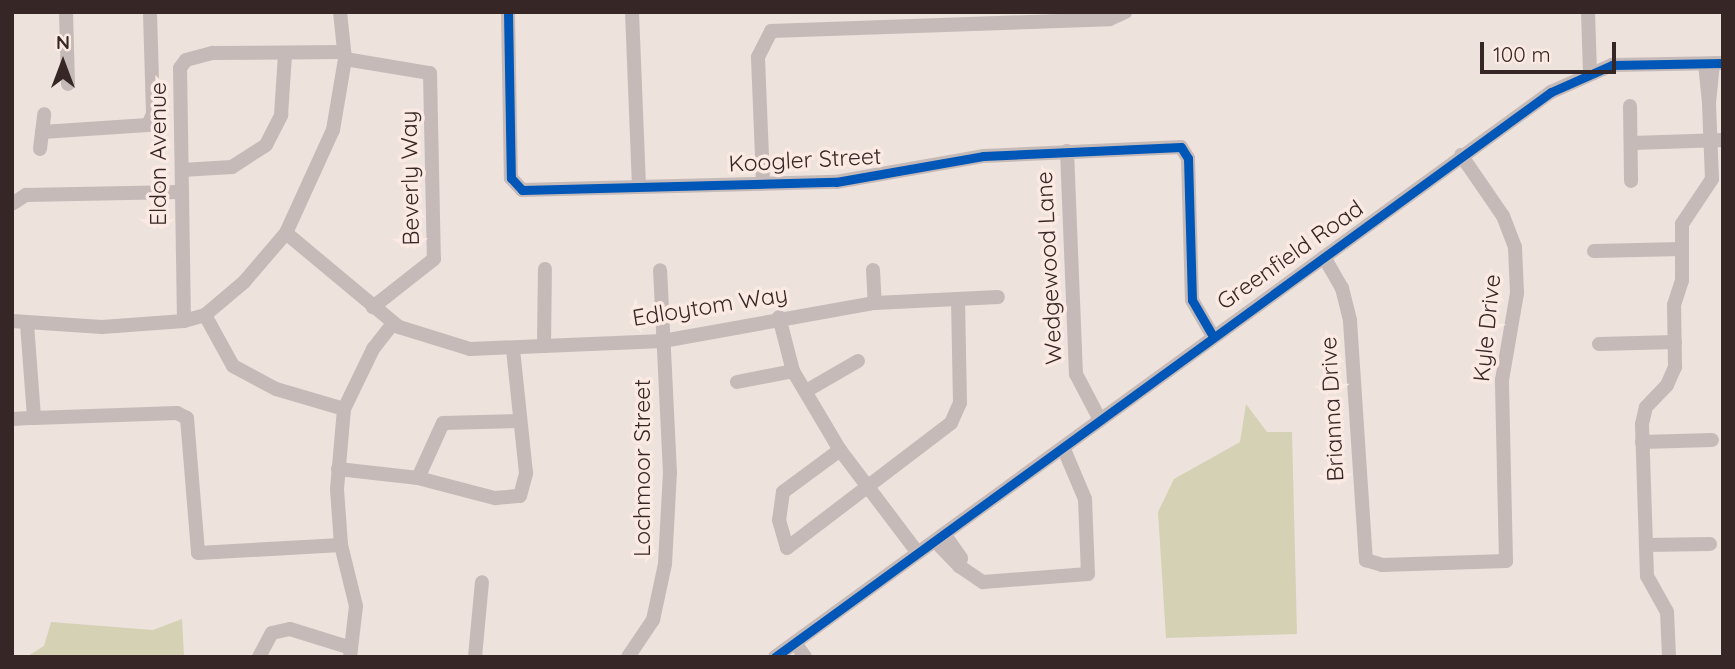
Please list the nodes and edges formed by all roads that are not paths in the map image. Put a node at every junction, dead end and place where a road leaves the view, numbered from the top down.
1 (66, 12) edge
2 (150, 12) edge
3 (340, 12) edge
4 (508, 12) edge
5 (632, 12) edge
6 (1125, 12) edge
7 (1588, 12) edge
8 (285, 54) junction
9 (343, 56) junction
10 (1713, 64) edge
11 (1590, 71) junction
12 (68, 83) dead end
13 (1630, 106) dead end
14 (44, 114) dead end
15 (42, 132) junction
16 (1717, 140) edge
17 (1632, 143) junction
18 (40, 149) dead end
19 (1067, 151) junction
20 (1461, 155) junction
21 (182, 170) junction
22 (1631, 181) dead end
23 (763, 182) junction
24 (639, 186) junction
25 (179, 192) junction
26 (12, 204) edge
27 (286, 233) junction
28 (1682, 249) junction
29 (1594, 251) dead end
30 (1324, 257) junction
31 (545, 269) dead end
32 (660, 270) dead end
33 (873, 270) dead end
34 (998, 297) dead end
35 (958, 299) junction
36 (875, 303) junction
37 (373, 307) junction
38 (12, 311) edge
39 (205, 315) junction
40 (779, 317) junction
41 (184, 321) junction
42 (16, 322) edge
43 (393, 323) junction
44 (1212, 334) junction
45 (663, 341) junction
46 (1675, 342) junction
47 (1599, 344) dead end
48 (544, 346) junction
49 (513, 349) junction
50 (858, 361) dead end
51 (793, 371) junction
52 (737, 382) dead end
53 (806, 391) junction
54 (344, 409) junction
55 (34, 418) junction
56 (1099, 418) junction
57 (12, 419) edge
58 (517, 421) junction
59 (1712, 440) dead end
60 (1642, 442) junction
61 (1063, 447) junction
62 (840, 450) junction
63 (338, 469) junction
64 (418, 478) junction
65 (869, 489) junction
66 (939, 538) junction
67 (1710, 544) dead end
68 (341, 545) junction
69 (1646, 545) junction
70 (918, 553) junction
71 (1369, 563) joint
72 (482, 582) dead end
73 (795, 643) junction
74 (351, 652) edge
75 (259, 657) edge
76 (475, 657) edge
77 (628, 657) edge
78 (775, 657) edge
79 (805, 657) edge
80 (1669, 657) edge

1 - 12 street
2 - 15 street
3 - 9 street
4 - 24 street, Koogler Street
5 - 24 street
6 - 23 street
7 - 11 street
8 - 9 street, Eldon Avenue
8 - 21 street
8 - 21 street, Eldon Avenue
9 - 27 street
9 - 37 street, Beverly Way
10 - 11 street, Greenfield Road
10 - 16 street
11 - 20 street, Greenfield Road
13 - 17 street
14 - 15 street
15 - 18 street
16 - 17 street
16 - 28 street
17 - 22 street
19 - 23 street, Koogler Street
19 - 44 street, Koogler Street
19 - 56 street, Wedgewood Lane
20 - 30 street, Greenfield Road
20 - 71 street, Kyle Drive
21 - 25 street, Eldon Avenue
23 - 24 street, Koogler Street
25 - 26 street
25 - 41 street, Eldon Avenue
27 - 37 street
27 - 39 street
28 - 29 street
28 - 46 street
30 - 44 street, Greenfield Road
30 - 71 street, Brianna Drive
31 - 48 street
32 - 45 street, Lochmoor Street
33 - 36 street
34 - 35 street, Edloytom Way
35 - 36 street, Edloytom Way
35 - 65 street
36 - 40 street, Edloytom Way
37 - 43 street, Edloytom Way
38 - 42 street
39 - 41 street
39 - 54 street
40 - 45 street, Edloytom Way
40 - 51 street
41 - 42 street
42 - 55 street
43 - 49 street, Edloytom Way
43 - 54 street
44 - 56 street, Greenfield Road
45 - 48 street, Edloytom Way
45 - 77 street, Lochmoor Street
46 - 47 street
46 - 60 street
48 - 49 street, Edloytom Way
49 - 58 street
50 - 53 street
51 - 52 street
51 - 53 street
53 - 62 street
54 - 63 street
55 - 57 street
55 - 68 street
56 - 61 street, Greenfield Road
58 - 64 street
58 - 64 street
59 - 60 street
60 - 69 street
61 - 66 street, Greenfield Road
61 - 66 street
62 - 65 street
62 - 65 street
63 - 64 street
63 - 68 street
65 - 70 street
66 - 70 street, Greenfield Road
67 - 69 street
68 - 74 street
69 - 80 street
70 - 73 street, Greenfield Road
72 - 76 street
73 - 78 street, Greenfield Road
73 - 79 street
74 - 75 street

